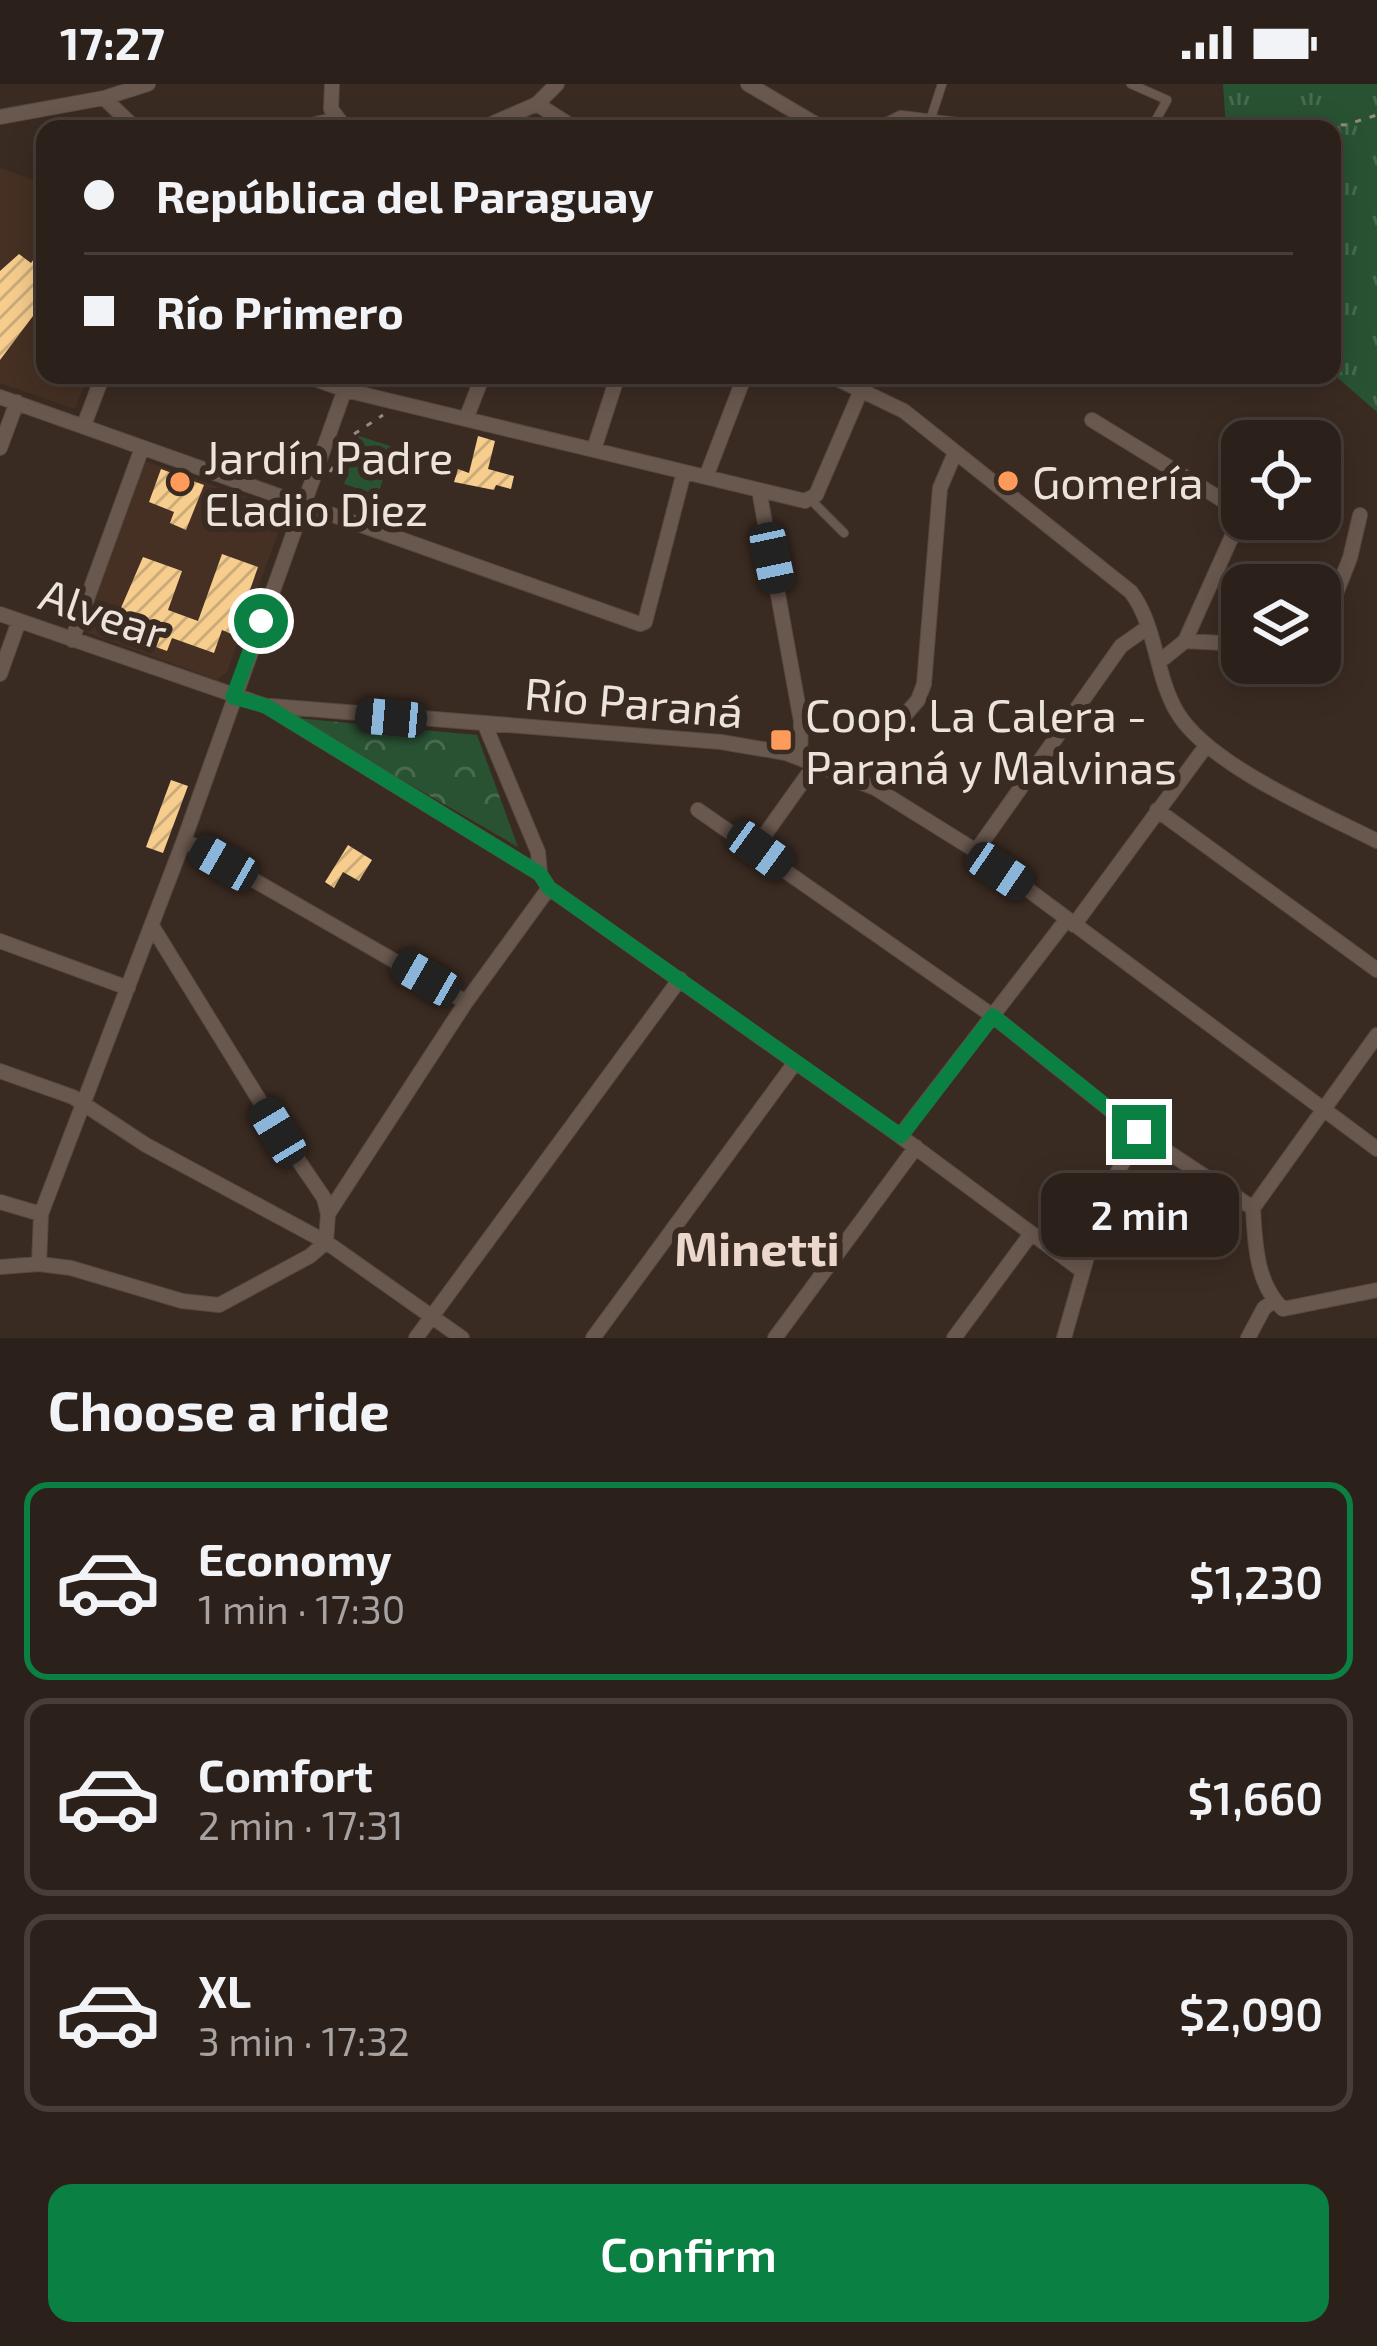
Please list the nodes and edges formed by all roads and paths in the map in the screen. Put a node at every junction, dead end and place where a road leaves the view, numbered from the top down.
1 (148, 84) edge
2 (332, 84) edge
3 (557, 84) edge
4 (748, 84) edge
5 (942, 84) edge
6 (1131, 84) edge
7 (104, 98) junction
8 (537, 104) junction
9 (1377, 115) edge
10 (0, 117) edge
11 (127, 120) edge
12 (340, 120) edge
13 (501, 120) edge
14 (562, 120) edge
15 (809, 120) edge
16 (931, 120) edge
17 (1156, 120) edge
18 (1341, 125) edge
19 (100, 384) edge
20 (346, 384) edge
21 (352, 384) edge
22 (480, 384) edge
23 (615, 384) edge
24 (742, 384) edge
25 (852, 384) edge
26 (862, 388) junction
27 (0, 397) edge
28 (17, 402) junction
29 (398, 403) junction
30 (466, 419) junction
31 (1092, 421) dead end
32 (84, 425) junction
33 (0, 448) edge
34 (142, 448) junction
35 (594, 448) junction
36 (955, 453) junction
37 (684, 472) junction
38 (706, 477) junction
39 (310, 484) junction
40 (759, 490) junction
41 (1221, 500) edge
42 (808, 501) junction
43 (302, 506) junction
44 (1360, 515) dead end
45 (844, 533) dead end
46 (1230, 540) edge
47 (1341, 583) edge
48 (0, 614) edge
49 (19, 621) junction
50 (1148, 627) junction
51 (72, 640) junction
52 (1185, 641) junction
53 (1221, 643) edge
54 (1159, 662) junction
55 (0, 674) edge
56 (233, 697) junction
57 (266, 706) junction
58 (905, 715) dead end
59 (485, 724) junction
60 (1205, 746) junction
61 (800, 757) junction
62 (816, 763) junction
63 (698, 810) dead end
64 (1157, 810) junction
65 (184, 840) junction
66 (1377, 842) edge
67 (760, 850) junction
68 (976, 851) junction
69 (540, 874) junction
70 (549, 888) junction
71 (1070, 922) junction
72 (152, 926) junction
73 (0, 941) edge
74 (1377, 970) edge
75 (680, 979) junction
76 (128, 988) junction
77 (466, 1002) junction
78 (993, 1016) junction
79 (1377, 1035) edge
80 (794, 1064) junction
81 (0, 1071) edge
82 (86, 1105) junction
83 (1323, 1108) junction
84 (1139, 1132) junction
85 (901, 1136) junction
86 (916, 1148) junction
87 (1377, 1149) edge
88 (0, 1202) edge
89 (1253, 1208) junction
90 (41, 1214) junction
91 (328, 1214) junction
92 (1031, 1234) junction
93 (326, 1242) junction
94 (39, 1264) junction
95 (0, 1267) edge
96 (1081, 1270) junction
97 (1377, 1290) edge
98 (1274, 1301) junction
99 (434, 1316) junction
100 (416, 1338) edge
101 (462, 1338) edge
102 (593, 1338) edge
103 (775, 1338) edge
104 (954, 1338) edge
105 (1064, 1338) edge
106 (1248, 1338) edge

1 - 7 street
2 - 12 street
3 - 8 street
4 - 15 street
5 - 16 lane
6 - 17 lane
7 - 10 street
7 - 11 street
8 - 13 street
8 - 14 street
9 - 18 path
19 - 32 street
20 - 39 street
21 - 29 street
22 - 30 street
23 - 35 street
24 - 38 street
25 - 26 street
26 - 36 street
26 - 42 street
27 - 28 street
28 - 32 street
28 - 33 street
29 - 30 street
29 - 39 path
30 - 35 street
31 - 41 street
32 - 34 street
34 - 43 street
34 - 51 street
35 - 37 street
36 - 50 street
36 - 58 street
37 - 38 street
37 - 43 street
38 - 40 street
39 - 43 street
40 - 42 street
40 - 61 street
42 - 45 lane
43 - 56 street
44 - 47 street
46 - 52 street
48 - 49 street, Alvear
49 - 51 street, Alvear
49 - 55 street
50 - 54 street
50 - 68 street
51 - 56 street, Alvear
52 - 53 street
52 - 54 street
54 - 60 street
56 - 57 street, Alvear
56 - 65 street
57 - 59 street, Río Paraná
57 - 69 street, Alvear
59 - 61 street, Río Paraná
59 - 69 street
60 - 64 street
60 - 66 street
61 - 62 street, Río Paraná
62 - 67 street
62 - 68 street, Río Paraná
63 - 67 street
64 - 71 street
64 - 74 street
65 - 72 street
65 - 77 street
67 - 78 street
68 - 71 street, Río Paraná
69 - 70 street, Alvear
70 - 75 street, Alvear
70 - 77 street
71 - 78 street
71 - 83 street, Río Paraná
72 - 76 street
72 - 91 street
73 - 76 street
75 - 80 street, Alvear
75 - 99 street
76 - 82 street
77 - 91 street
78 - 84 street
78 - 85 street
79 - 83 street
80 - 85 street, Alvear
80 - 102 street
81 - 82 street
82 - 90 street
82 - 93 street
83 - 87 street, Río Paraná
83 - 89 street
84 - 89 street
84 - 96 street
85 - 86 street, Alvear
86 - 92 street, Alvear
86 - 103 street
88 - 90 street
89 - 98 street
90 - 94 street
91 - 93 street
92 - 96 street, Alvear
92 - 104 street
93 - 94 street
93 - 99 street
94 - 95 street
96 - 105 street
97 - 98 street
98 - 106 street
99 - 100 street
99 - 101 street

